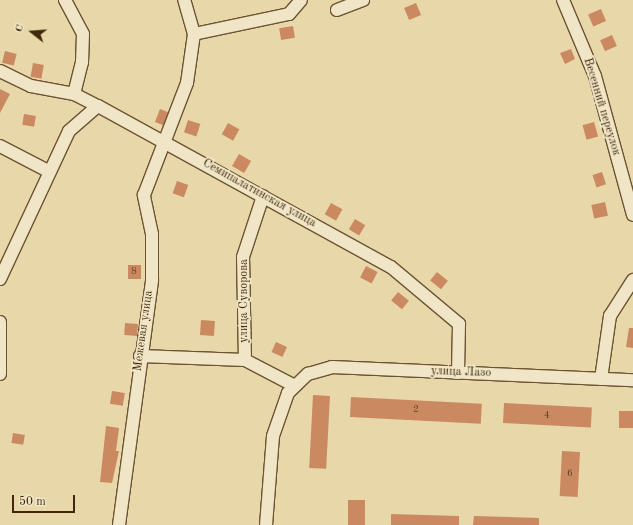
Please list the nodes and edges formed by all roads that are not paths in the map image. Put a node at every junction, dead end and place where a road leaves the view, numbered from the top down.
1 (65, 0) edge
2 (184, 0) edge
3 (301, 0) edge
4 (362, 0) edge
5 (563, 0) edge
6 (337, 10) dead end
7 (194, 34) junction
8 (0, 71) edge
9 (74, 94) junction
10 (98, 106) junction
11 (167, 142) junction
12 (0, 146) edge
13 (48, 171) junction
14 (263, 196) junction
15 (633, 215) edge
16 (0, 279) edge
17 (633, 280) edge
18 (0, 322) edge
19 (140, 356) junction
20 (245, 360) junction
21 (458, 373) junction
22 (0, 374) edge
23 (602, 379) junction
24 (633, 380) edge
25 (296, 386) junction
26 (119, 525) edge
27 (266, 525) edge

1 - 9 street
2 - 7 street
3 - 7 street
4 - 6 street
5 - 15 street, Весенний переулок
7 - 11 street
8 - 9 street, Семипалатинская улица
9 - 10 street, Семипалатинская улица
10 - 11 street, Семипалатинская улица
10 - 13 street
11 - 14 street, Семипалатинская улица
11 - 19 street, Межевая улица
12 - 13 street
13 - 16 street
14 - 20 street, улица Суворова
14 - 21 street, Семипалатинская улица
17 - 23 street
18 - 22 street
19 - 20 street
19 - 26 street, Межевая улица
20 - 25 street
21 - 23 street, улица Лазо
21 - 25 street, улица Лазо
23 - 24 street, улица Лазо
25 - 27 street

